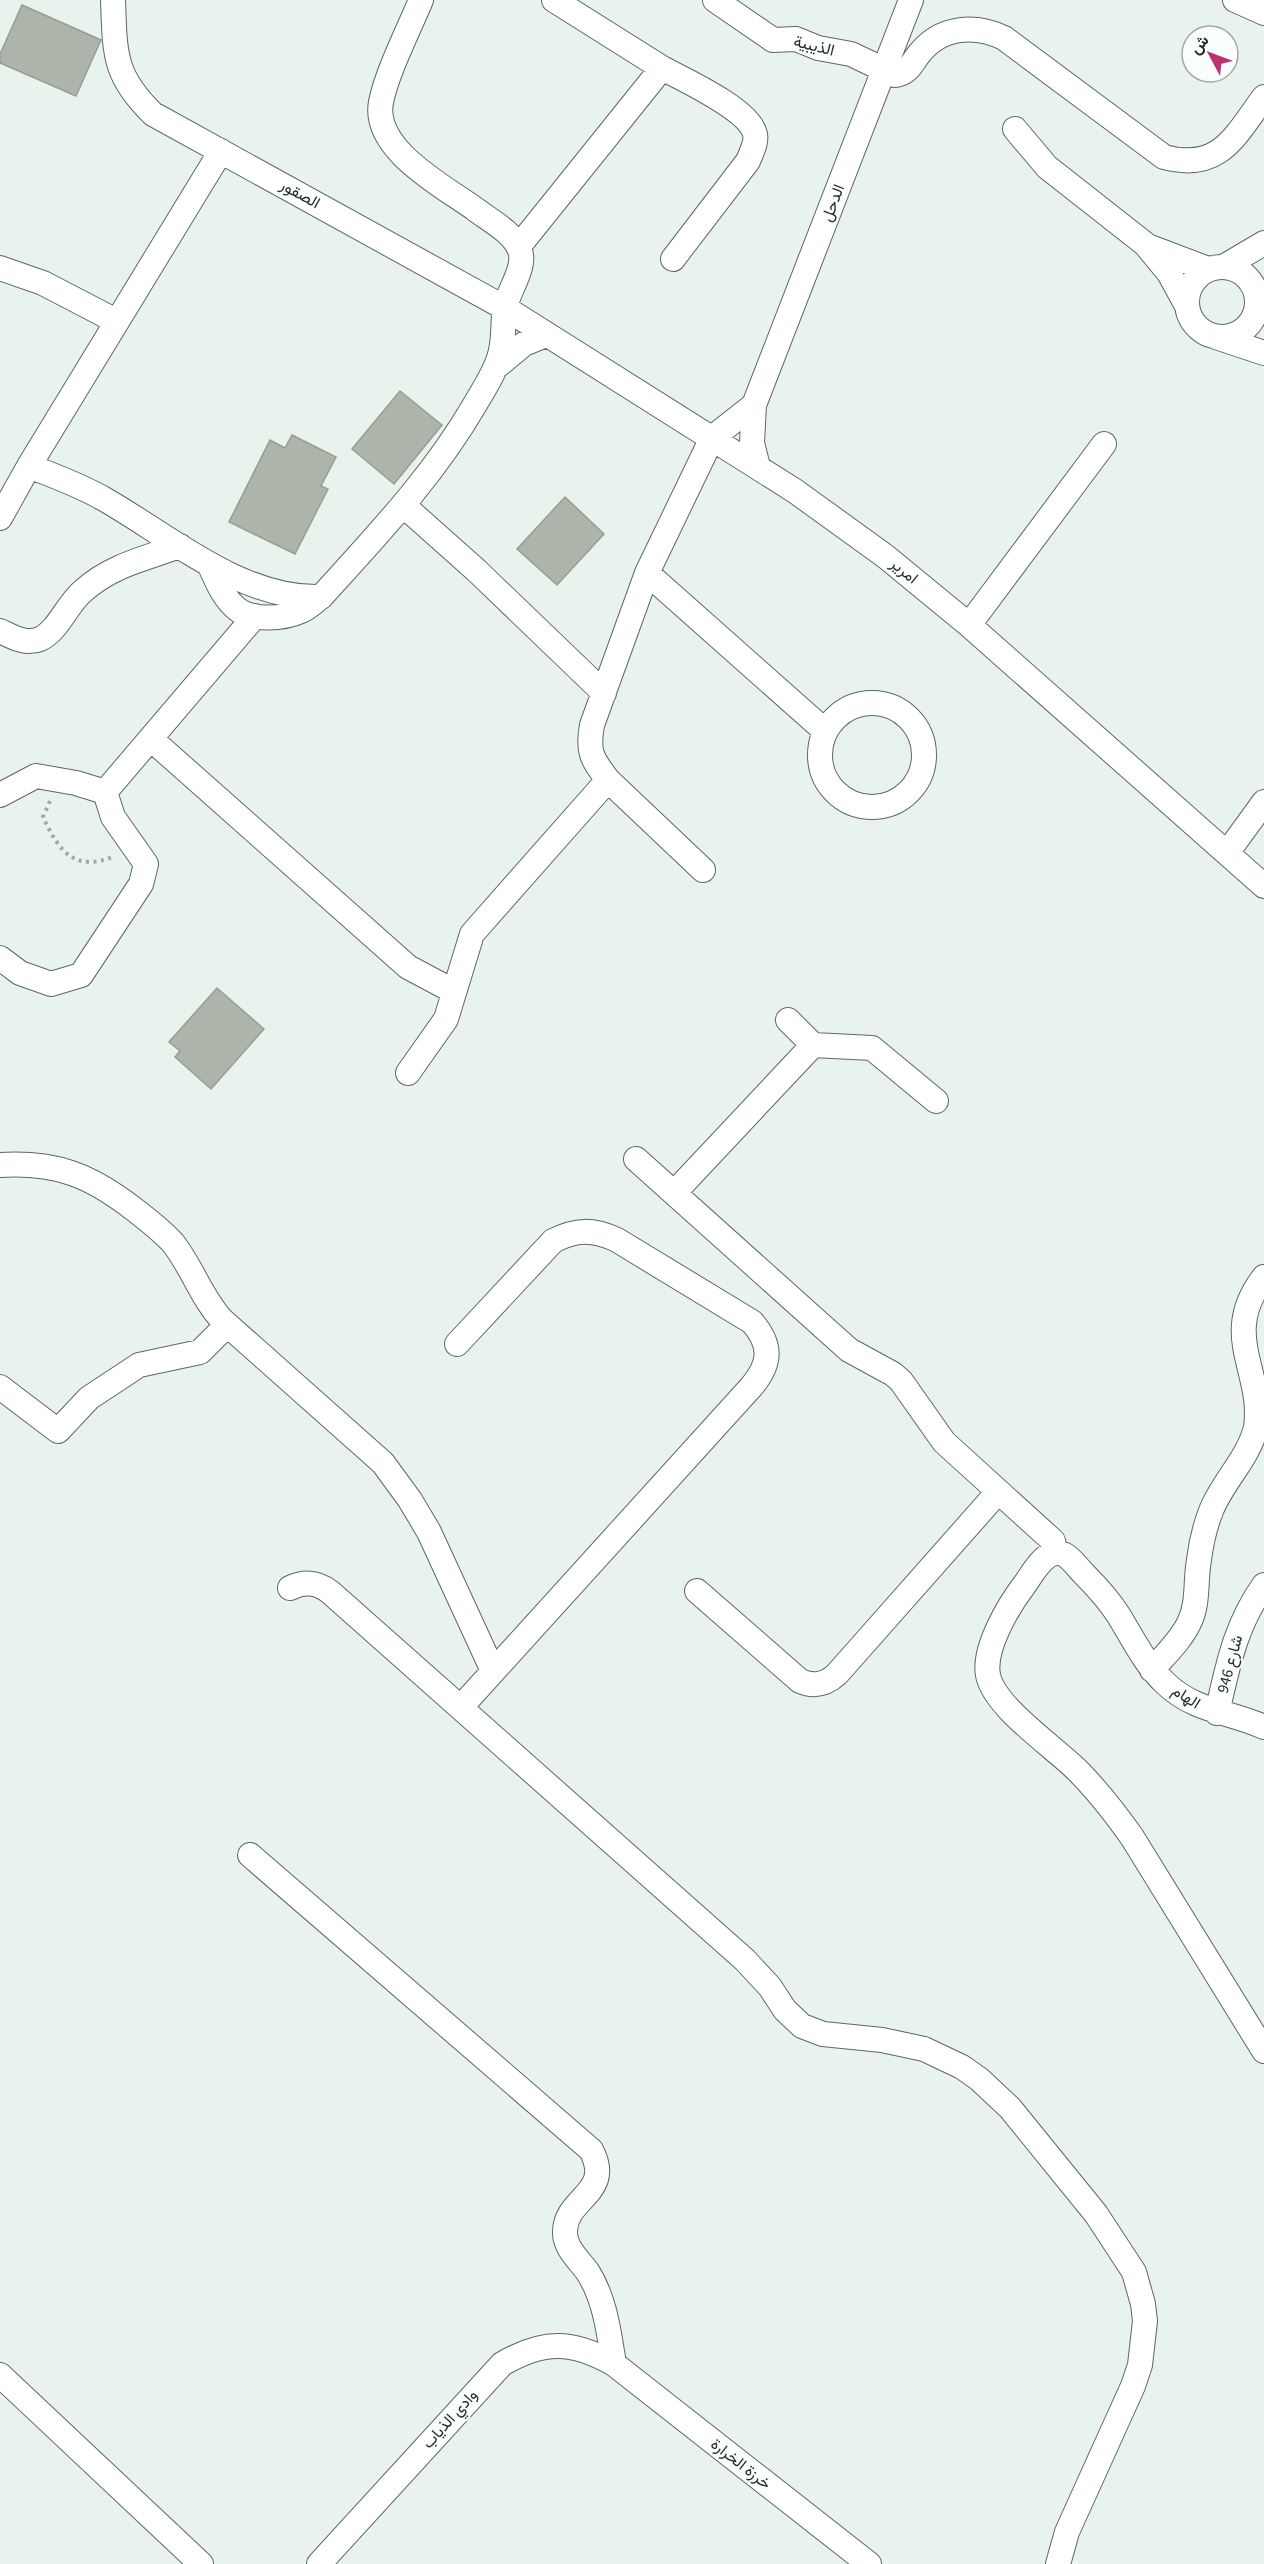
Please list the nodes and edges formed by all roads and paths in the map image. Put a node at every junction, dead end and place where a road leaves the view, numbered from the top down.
1 (113, 0) edge
2 (421, 0) edge
3 (554, 0) edge
4 (715, 0) edge
5 (911, 0) edge
6 (1235, 0) edge
7 (1264, 13) edge
8 (662, 68) junction
9 (885, 71) junction
10 (1264, 97) edge
11 (1015, 129) dead end
12 (221, 151) junction
13 (1264, 243) edge
14 (1145, 244) junction
15 (519, 246) junction
16 (673, 259) dead end
17 (1216, 267) junction
18 (0, 268) edge
19 (1264, 272) edge
20 (1187, 306) junction
21 (1260, 307) edge
22 (505, 308) junction
23 (116, 321) junction
24 (546, 335) junction
25 (1216, 337) junction
26 (1264, 353) edge
27 (496, 367) junction
28 (754, 405) junction
29 (712, 438) junction
30 (1104, 444) dead end
31 (29, 466) junction
32 (758, 467) junction
33 (403, 505) junction
34 (0, 518) edge
35 (180, 546) junction
36 (209, 564) junction
37 (647, 573) junction
38 (321, 597) junction
39 (255, 616) junction
40 (969, 625) junction
41 (0, 631) edge
42 (604, 693) junction
43 (825, 731) junction
44 (151, 739) junction
45 (58, 780) junction
46 (608, 780) junction
47 (105, 792) junction
48 (0, 795) edge
49 (1264, 802) edge
50 (135, 848) junction
51 (1227, 853) junction
52 (703, 870) dead end
53 (1264, 886) edge
54 (0, 958) edge
55 (453, 991) junction
56 (788, 1020) dead end
57 (813, 1045) junction
58 (408, 1073) dead end
59 (936, 1101) dead end
60 (636, 1159) dead end
61 (0, 1165) edge
62 (674, 1193) junction
63 (1264, 1277) edge
64 (227, 1325) junction
65 (457, 1344) dead end
66 (0, 1387) edge
67 (998, 1492) junction
68 (1056, 1553) junction
69 (1264, 1585) edge
70 (290, 1588) dead end
71 (697, 1591) dead end
72 (1152, 1670) junction
73 (493, 1671) junction
74 (461, 1707) junction
75 (1217, 1713) junction
76 (1264, 1727) edge
77 (250, 1855) dead end
78 (1264, 2051) edge
79 (614, 2364) junction
80 (0, 2375) edge
81 (201, 2564) edge
82 (319, 2564) edge
83 (869, 2564) edge
84 (1058, 2564) edge

1 - 12 street, الصقور
2 - 15 street
3 - 8 street
4 - 9 street, الذيبية
5 - 9 street, الدحل
6 - 7 street
8 - 15 street
8 - 16 street
9 - 10 street
9 - 28 street, الدحل
11 - 14 street
12 - 22 street, الصقور
12 - 23 street
13 - 17 street
14 - 17 street
14 - 20 street
15 - 22 street
17 - 20 street
17 - 21 street
18 - 23 street
19 - 21 street
20 - 25 street
21 - 25 street
22 - 24 street, امرير
22 - 27 street
23 - 31 street
24 - 27 street
24 - 29 street, امرير
25 - 26 street
27 - 33 street
28 - 29 street
28 - 32 street
29 - 32 street, امرير
29 - 37 street
30 - 40 street
31 - 34 street
31 - 35 street
32 - 40 street, امرير
33 - 38 street
33 - 42 street
35 - 36 street
35 - 41 street
36 - 38 street
36 - 39 street
37 - 42 street
37 - 43 street
38 - 39 street
39 - 44 street
40 - 51 street, امرير
42 - 46 street
43 - 43 street
44 - 47 street
44 - 55 street
45 - 47 street
45 - 48 street
45 - 50 path
46 - 52 street
46 - 55 street
47 - 50 street
49 - 51 street
50 - 54 street
51 - 53 street, امرير
55 - 58 street
56 - 57 street
57 - 59 street
57 - 62 street
60 - 62 street
61 - 64 street
62 - 67 street
63 - 72 street
64 - 66 street
64 - 73 street
65 - 73 street
67 - 68 street
67 - 71 street
68 - 72 street, الهام
68 - 78 street
69 - 75 street, شارع 946
70 - 74 street
72 - 75 street, الهام
73 - 74 street
74 - 84 street
75 - 76 street, الهام
77 - 79 street
79 - 82 street, وادي الذياب
79 - 83 street, خرزة الخرارة
80 - 81 street

